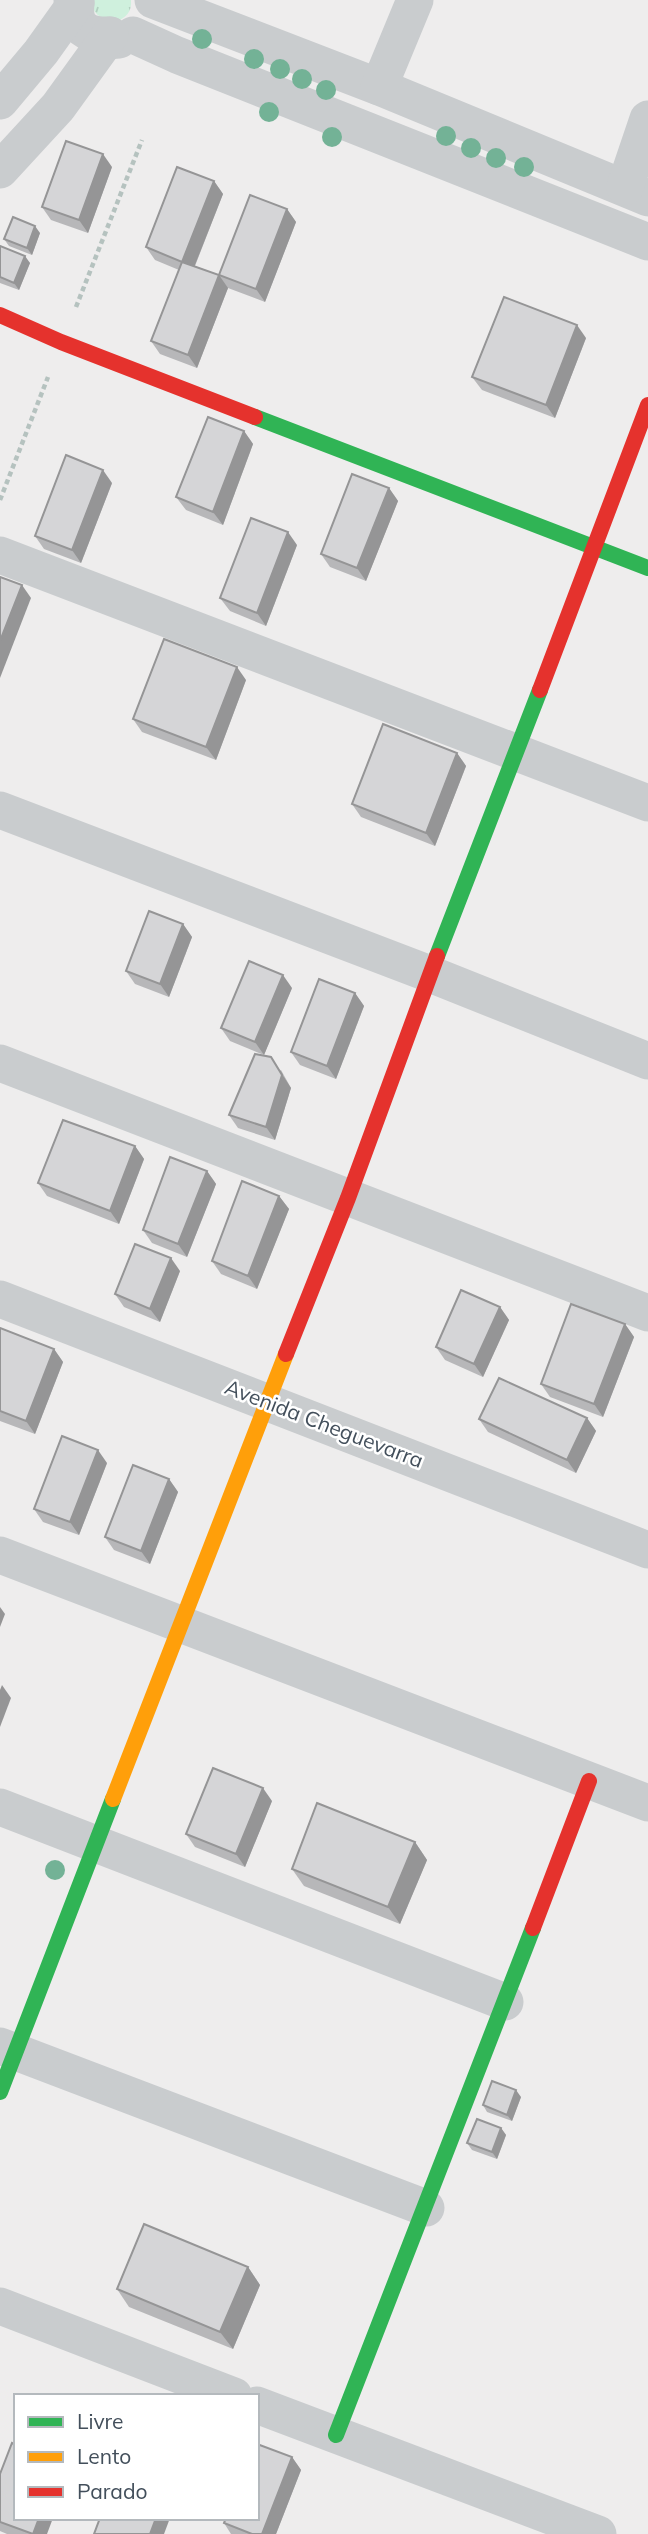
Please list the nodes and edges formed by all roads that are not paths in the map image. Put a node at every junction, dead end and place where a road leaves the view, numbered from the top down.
1 (153, 0) edge
2 (415, 0) edge
3 (74, 2) edge
4 (121, 35) junction
5 (379, 87) junction
6 (5, 88) edge
7 (648, 119) edge
8 (0, 170) edge
9 (636, 192) edge
10 (648, 242) edge
11 (0, 315) edge
12 (648, 405) edge
13 (594, 548) junction
14 (0, 555) edge
15 (648, 568) edge
16 (516, 754) junction
17 (648, 803) edge
18 (0, 810) edge
19 (430, 974) junction
20 (648, 1061) edge
21 (0, 1063) edge
22 (348, 1198) junction
23 (0, 1299) edge
24 (648, 1313) edge
25 (267, 1401) junction
26 (648, 1550) edge
27 (0, 1555) edge
28 (181, 1625) junction
29 (589, 1781) junction
30 (648, 1803) edge
31 (0, 1807) edge
32 (96, 1845) junction
33 (505, 2002) junction
34 (8, 2049) edge
35 (0, 2092) edge
36 (426, 2208) junction
37 (0, 2306) edge
38 (229, 2394) edge
39 (259, 2405) edge
40 (336, 2435) junction
41 (598, 2534) edge

1 - 4 street
1 - 5 street
2 - 5 street
3 - 4 street
3 - 6 street
4 - 8 street
4 - 10 street
5 - 9 street
7 - 9 street
11 - 13 street
12 - 13 street
13 - 15 street
13 - 16 street
14 - 16 street
16 - 17 street
16 - 19 street
18 - 19 street
19 - 20 street
19 - 22 street
21 - 22 street
22 - 24 street
22 - 25 street
23 - 25 street, Avenida Cheguevarra
25 - 26 street, Avenida Cheguevarra
25 - 28 street
27 - 28 street
28 - 29 street
28 - 32 street
29 - 30 street
29 - 33 street
31 - 32 street
32 - 33 street
32 - 34 street
33 - 36 street
34 - 35 street
34 - 36 street
36 - 40 street
37 - 38 street
39 - 40 street
40 - 41 street

